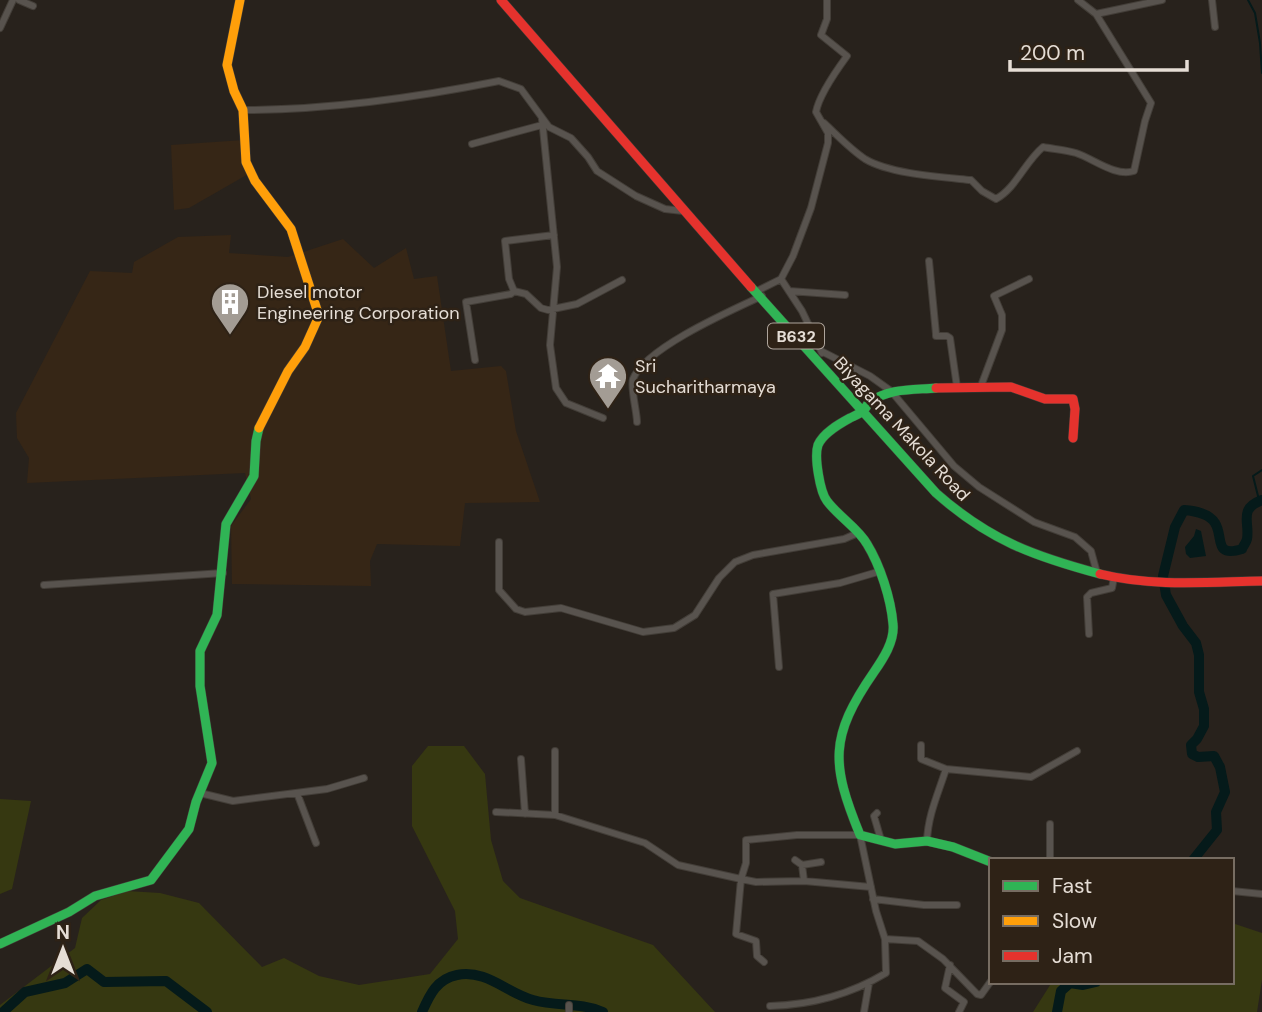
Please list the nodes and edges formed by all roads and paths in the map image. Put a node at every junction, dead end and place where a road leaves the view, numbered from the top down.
1 (13, 0) edge
2 (19, 0) edge
3 (240, 0) edge
4 (501, 0) edge
5 (827, 0) edge
6 (1078, 0) edge
7 (1162, 0) edge
8 (1212, 0) edge
9 (1132, 3) edge
10 (33, 6) dead end
11 (1096, 14) junction
12 (1215, 27) dead end
13 (0, 28) edge
14 (243, 110) junction
15 (542, 121) junction
16 (824, 123) junction
17 (472, 144) dead end
18 (684, 212) junction
19 (554, 235) junction
20 (929, 261) dead end
21 (781, 279) junction
22 (1029, 279) dead end
23 (622, 280) dead end
24 (514, 291) junction
25 (789, 292) junction
26 (759, 294) junction
27 (845, 295) dead end
28 (554, 307) junction
29 (819, 355) junction
30 (475, 360) dead end
31 (981, 386) junction
32 (957, 387) junction
33 (891, 391) junction
34 (863, 411) junction
35 (603, 418) dead end
36 (637, 422) dead end
37 (1073, 439) dead end
38 (858, 533) junction
39 (499, 542) dead end
40 (881, 571) junction
41 (223, 573) junction
42 (1097, 573) junction
43 (1114, 577) junction
44 (1262, 582) edge
45 (44, 585) dead end
46 (1089, 634) dead end
47 (779, 667) dead end
48 (921, 745) dead end
49 (555, 751) dead end
50 (1077, 751) dead end
51 (521, 759) dead end
52 (946, 769) junction
53 (364, 778) dead end
54 (200, 793) junction
55 (297, 793) junction
56 (496, 812) dead end
57 (877, 813) dead end
58 (525, 814) junction
59 (555, 815) junction
60 (1050, 824) dead end
61 (860, 835) junction
62 (881, 840) junction
63 (927, 841) junction
64 (316, 843) dead end
65 (1050, 858) edge
66 (795, 860) dead end
67 (989, 861) edge
68 (821, 862) dead end
69 (802, 865) junction
70 (741, 879) junction
71 (804, 881) junction
72 (871, 887) junction
73 (1234, 891) edge
74 (1262, 894) edge
75 (873, 899) junction
76 (957, 905) dead end
77 (885, 939) junction
78 (0, 944) edge
79 (764, 962) dead end
80 (950, 965) junction
81 (869, 983) junction
82 (989, 984) edge
83 (770, 1006) dead end
84 (797, 1009) edge
85 (864, 1012) edge
86 (959, 1012) edge

1 - 13 street
2 - 10 street
3 - 14 street
4 - 18 street, Biyagama Makola Road / B632
5 - 16 street
6 - 11 street
7 - 9 street
8 - 12 street
9 - 11 street
11 - 16 street
14 - 15 street
14 - 41 street
15 - 17 street
15 - 18 street
15 - 19 street
16 - 21 street
18 - 26 street, Biyagama Makola Road / B632
19 - 24 street
19 - 28 street
20 - 32 street
21 - 25 street
21 - 26 street
22 - 31 street
23 - 28 street
24 - 28 street
24 - 30 street
25 - 27 street
25 - 29 street
26 - 29 street, Biyagama Makola Road / B632
26 - 36 street
28 - 35 street
29 - 33 street
29 - 34 street, Biyagama Makola Road / B632
31 - 32 street
31 - 37 street
32 - 33 street
33 - 34 street
33 - 42 street
34 - 38 street
34 - 42 street, Biyagama Makola Road / B632
38 - 39 street
38 - 40 street
40 - 47 street
40 - 61 street
41 - 45 street
41 - 54 street
42 - 43 street, Biyagama Makola Road / B632
43 - 44 street, Biyagama Makola Road / B632
43 - 46 street
48 - 52 street
49 - 59 street
50 - 52 street
51 - 58 street
52 - 63 street
53 - 55 street
54 - 55 street
54 - 78 street
55 - 64 street
56 - 58 street
57 - 62 street
58 - 59 street
59 - 70 street
60 - 65 street
61 - 62 street
61 - 70 street
61 - 72 street
62 - 63 street
63 - 67 street
66 - 69 street
68 - 69 street
69 - 71 street
70 - 71 street
70 - 79 street
71 - 72 street
72 - 75 street
73 - 74 street
75 - 76 street
75 - 77 street
77 - 80 street
77 - 81 street
80 - 82 street
80 - 86 street
81 - 84 street
81 - 85 street
83 - 84 street

